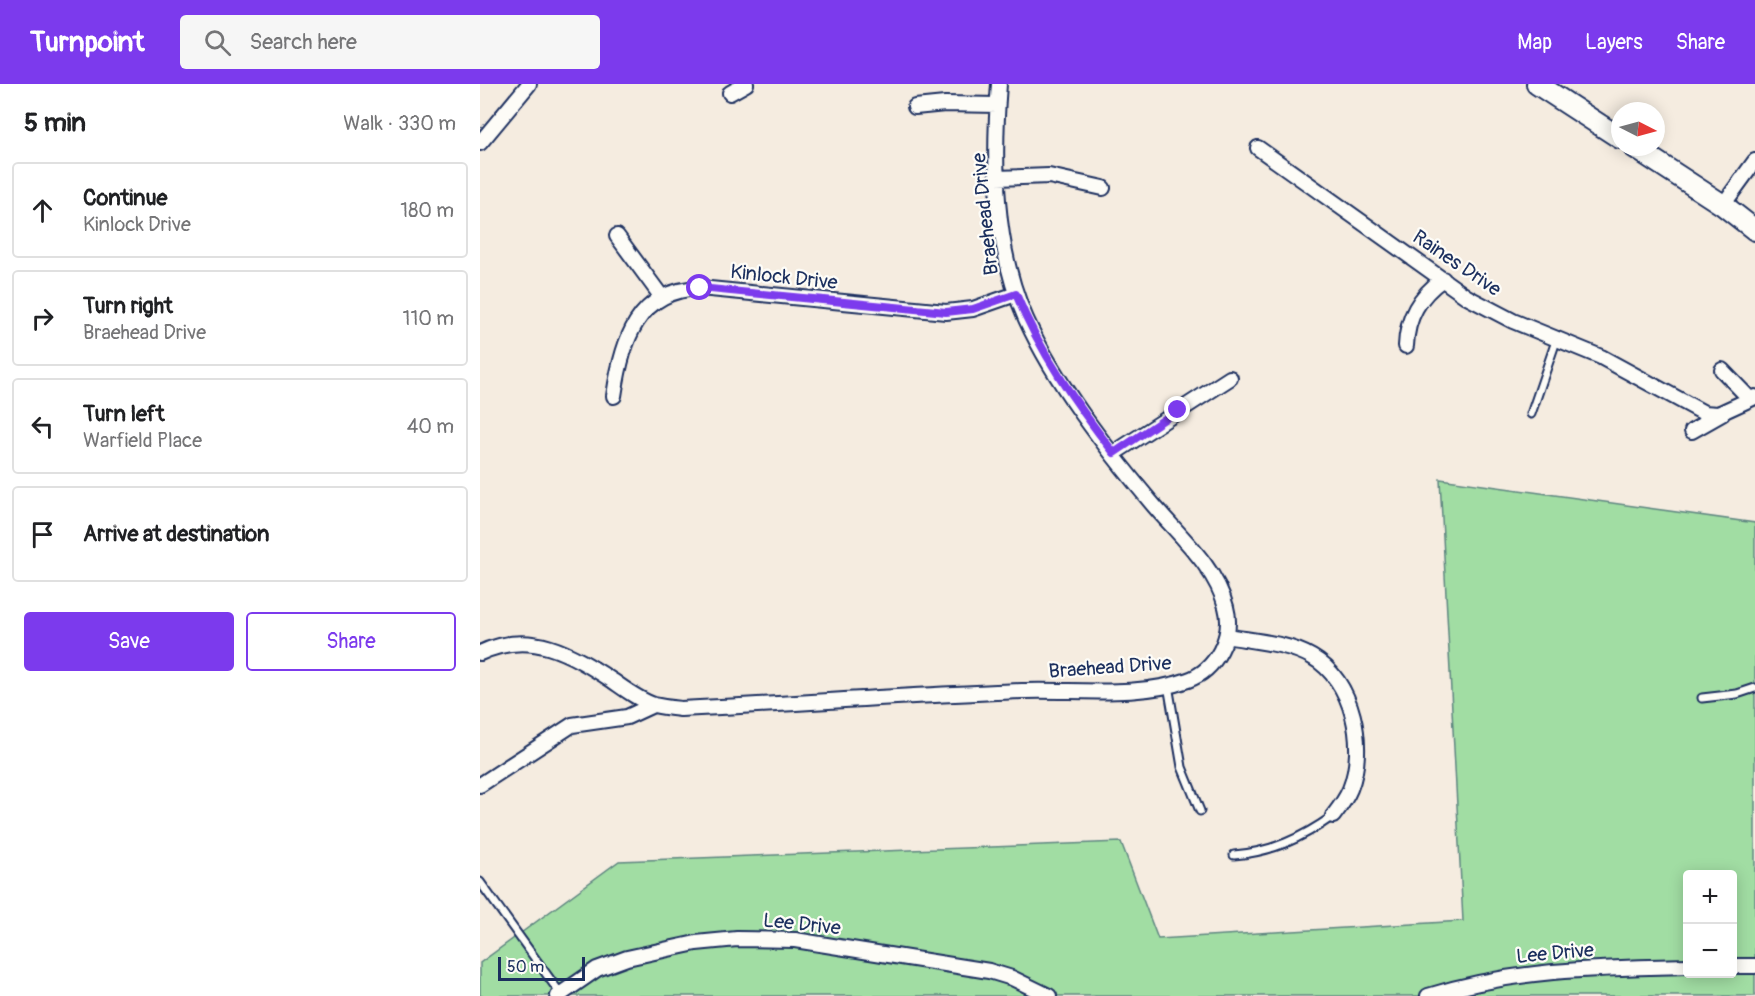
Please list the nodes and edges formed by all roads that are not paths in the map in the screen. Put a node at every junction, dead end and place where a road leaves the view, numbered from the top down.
1 (529, 84) edge
2 (746, 84) edge
3 (999, 84) edge
4 (1537, 84) edge
5 (730, 93) dead end
6 (997, 105) junction
7 (915, 107) dead end
8 (1611, 132) edge
9 (480, 143) edge
10 (1258, 148) dead end
11 (1648, 156) edge
12 (1755, 161) edge
13 (997, 178) junction
14 (1103, 188) dead end
15 (1723, 205) junction
16 (1755, 230) edge
17 (617, 236) dead end
18 (1443, 279) junction
19 (1016, 294) junction
20 (661, 296) junction
21 (1557, 338) junction
22 (1406, 346) dead end
23 (1722, 370) dead end
24 (1230, 378) dead end
25 (614, 396) dead end
26 (1753, 398) edge
27 (1531, 414) dead end
28 (1719, 414) junction
29 (1692, 431) dead end
30 (1114, 453) junction
31 (1226, 636) junction
32 (480, 653) edge
33 (1168, 685) junction
34 (1755, 688) edge
35 (1702, 698) dead end
36 (653, 705) junction
37 (480, 785) edge
38 (1200, 811) dead end
39 (1333, 816) joint
40 (1234, 855) dead end
41 (480, 882) edge
42 (1683, 966) edge
43 (1737, 966) edge
44 (1755, 966) edge
45 (559, 995) edge
46 (1049, 996) edge
47 (1428, 996) edge

1 - 9 street
2 - 5 street
3 - 6 street, Braehead Drive
4 - 8 main road
6 - 7 street
6 - 13 street, Braehead Drive
10 - 18 street, Raines Drive
11 - 15 main road
12 - 15 street
13 - 14 street
13 - 19 street, Braehead Drive
15 - 16 main road
17 - 20 street
18 - 21 street, Raines Drive
18 - 22 street
19 - 20 street, Kinlock Drive
19 - 30 street, Braehead Drive
20 - 25 street, Kinlock Drive
21 - 27 lane
21 - 28 street, Raines Drive
23 - 26 street
24 - 30 street
26 - 28 street
28 - 29 street
30 - 31 street, Braehead Drive
31 - 33 street, Braehead Drive
31 - 39 street
32 - 36 street, Braehead Drive
33 - 36 street, Braehead Drive
33 - 38 lane
34 - 35 lane
36 - 37 street
39 - 40 lane
41 - 45 lane
42 - 47 street, Lee Drive
43 - 44 street
45 - 46 street, Lee Drive

